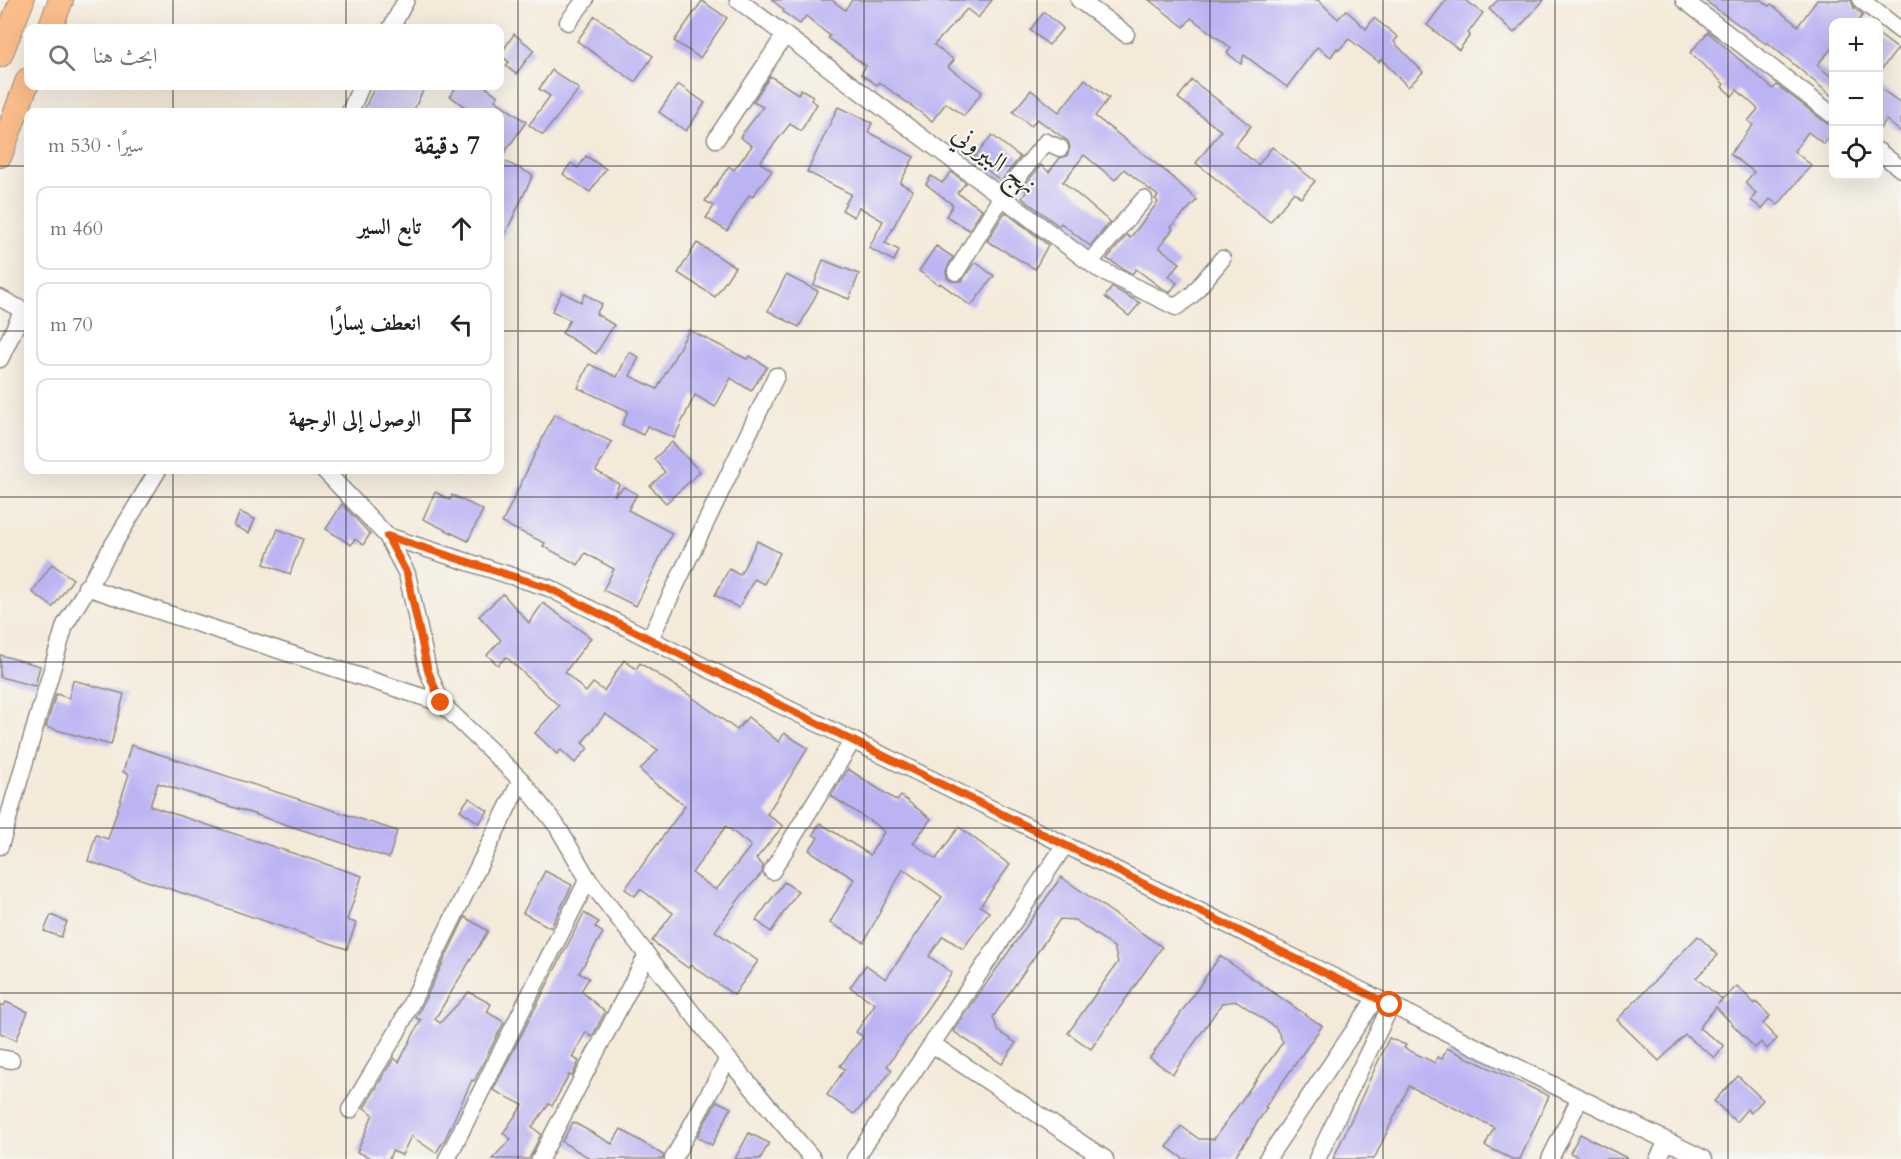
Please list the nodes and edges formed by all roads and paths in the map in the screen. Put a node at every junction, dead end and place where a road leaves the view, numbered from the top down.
1 (22, 0) edge
2 (61, 0) edge
3 (406, 0) edge
4 (585, 0) edge
5 (738, 0) edge
6 (1079, 0) edge
7 (1684, 0) edge
8 (1861, 0) edge
9 (568, 22) dead end
10 (52, 24) edge
11 (393, 24) edge
12 (1901, 31) edge
13 (1126, 34) dead end
14 (785, 35) junction
15 (0, 55) edge
16 (24, 90) edge
17 (359, 90) edge
18 (352, 108) edge
19 (1829, 113) edge
20 (716, 139) dead end
21 (1060, 148) dead end
22 (0, 155) edge
23 (1883, 155) edge
24 (1901, 169) edge
25 (1002, 196) junction
26 (1144, 200) dead end
27 (1222, 259) dead end
28 (1090, 262) junction
29 (956, 272) dead end
30 (0, 298) edge
31 (24, 311) edge
32 (24, 316) edge
33 (0, 359) edge
34 (776, 375) dead end
35 (156, 474) edge
36 (328, 474) edge
37 (387, 536) junction
38 (86, 587) junction
39 (650, 639) junction
40 (441, 703) junction
41 (853, 740) junction
42 (521, 780) junction
43 (1065, 844) junction
44 (0, 846) edge
45 (772, 871) dead end
46 (588, 879) junction
47 (647, 955) junction
48 (1383, 1001) junction
49 (932, 1044) junction
50 (728, 1059) junction
51 (1580, 1098) junction
52 (350, 1110) dead end
53 (1667, 1141) junction
54 (447, 1159) edge
55 (540, 1159) edge
56 (673, 1159) edge
57 (813, 1159) edge
58 (855, 1159) edge
59 (1105, 1159) edge
60 (1267, 1159) edge
61 (1317, 1159) edge
62 (1550, 1159) edge
63 (1658, 1159) edge
64 (1704, 1159) edge

1 - 15 highway
2 - 10 highway
3 - 11 street
4 - 9 street
5 - 14 street, نهج البيروني
6 - 13 street
7 - 19 street
8 - 12 street
14 - 20 street
14 - 25 street, نهج البيروني
16 - 22 highway
17 - 18 street
21 - 25 street
23 - 24 street
25 - 28 street, نهج البيروني
25 - 29 street
26 - 28 street
27 - 28 street, نهج البيروني
30 - 31 street
32 - 33 street
34 - 39 street
35 - 38 street
36 - 37 street
37 - 39 street
37 - 40 street
38 - 40 street
38 - 44 street
39 - 41 street
40 - 42 street
41 - 43 street
41 - 45 street
42 - 46 street
42 - 52 street
43 - 48 street
43 - 49 street
46 - 47 street
46 - 54 street
47 - 50 street
47 - 55 street
48 - 51 street
48 - 60 street
48 - 61 street
49 - 58 street
49 - 59 street
50 - 56 street
50 - 57 street
51 - 53 street
51 - 62 street
53 - 63 street
53 - 64 street

